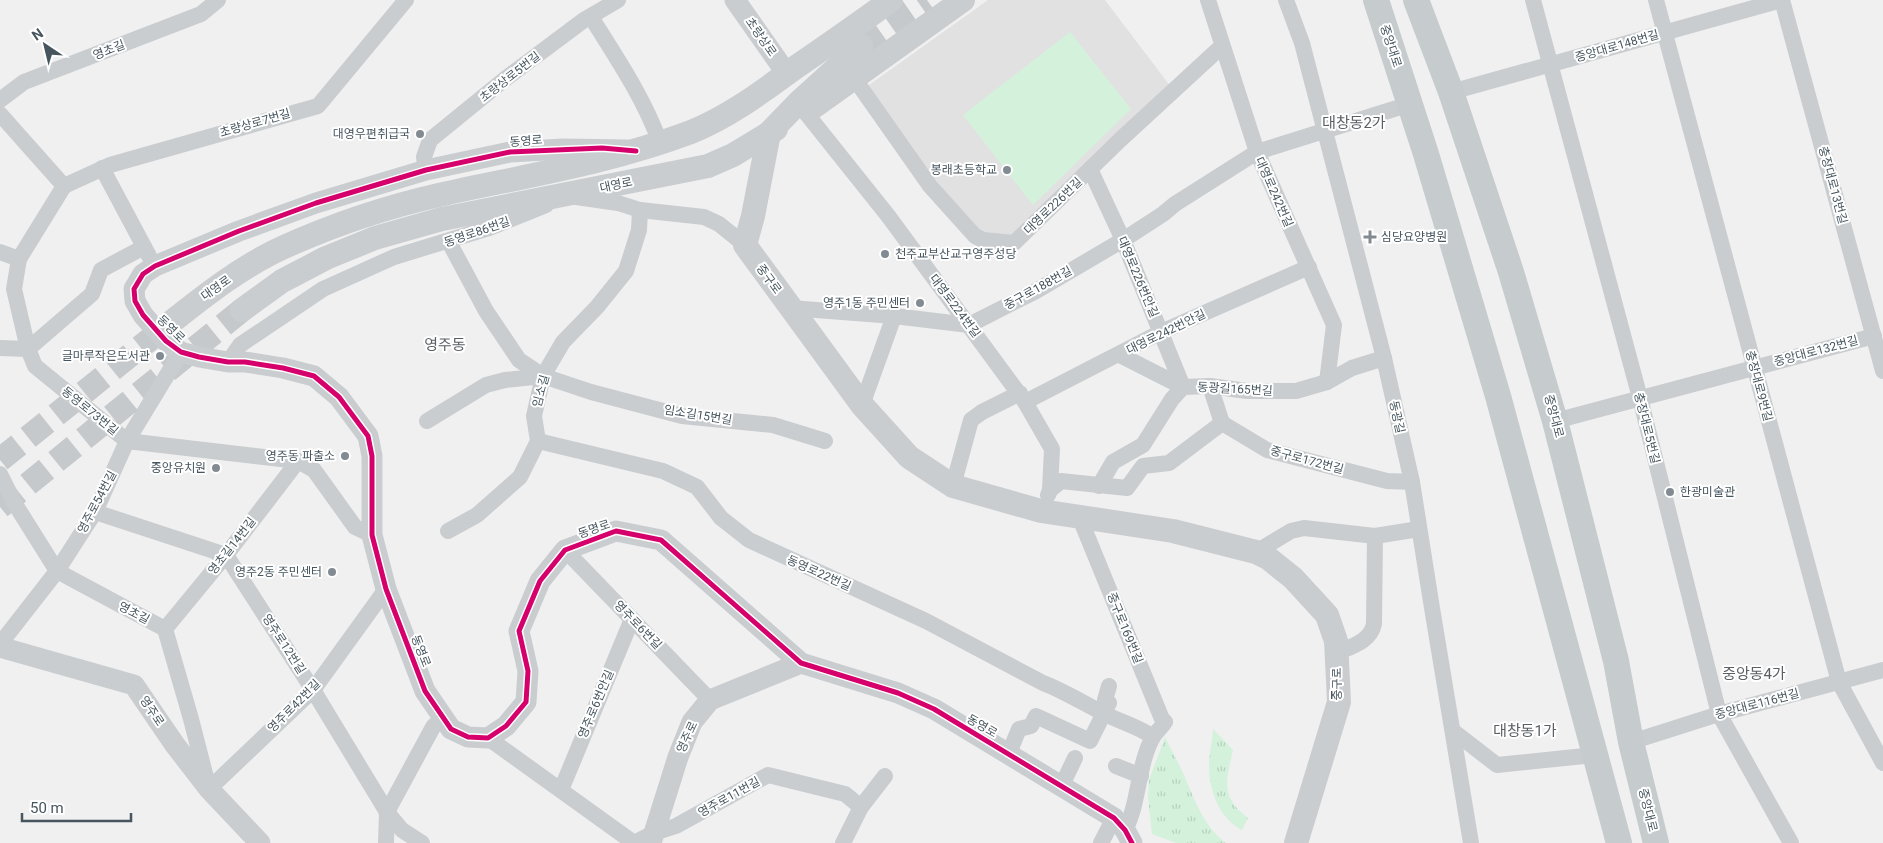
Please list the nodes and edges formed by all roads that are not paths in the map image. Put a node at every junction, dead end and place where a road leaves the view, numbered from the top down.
1 (218, 0) edge
2 (618, 0) edge
3 (734, 0) edge
4 (891, 0) edge
5 (963, 0) edge
6 (1208, 0) edge
7 (1286, 0) edge
8 (1376, 0) edge
9 (1416, 0) edge
10 (1533, 0) edge
11 (1656, 0) edge
12 (1782, 0) edge
13 (401, 2) edge
14 (590, 17) junction
15 (1665, 32) junction
16 (1222, 46) junction
17 (1550, 64) junction
18 (787, 74) junction
19 (854, 78) junction
20 (1451, 92) junction
21 (0, 100) edge
22 (747, 102) junction
23 (1410, 104) junction
24 (806, 112) junction
25 (0, 114) edge
26 (1324, 130) junction
27 (769, 134) junction
28 (660, 143) junction
29 (545, 150) junction
30 (636, 150) junction
31 (1257, 152) junction
32 (102, 168) junction
33 (1090, 169) junction
34 (426, 170) junction
35 (557, 170) junction
36 (64, 186) junction
37 (565, 196) junction
38 (640, 210) junction
39 (1123, 240) junction
40 (449, 242) junction
41 (745, 245) junction
42 (144, 246) junction
43 (0, 252) edge
44 (19, 259) junction
45 (155, 266) junction
46 (1309, 267) junction
47 (790, 308) junction
48 (242, 310) tunnel mouth
49 (894, 316) junction
50 (174, 320) tunnel mouth
51 (969, 325) junction
52 (1162, 332) junction
53 (1874, 336) junction
54 (0, 348) edge
55 (28, 349) junction
56 (181, 352) junction
57 (1120, 354) junction
58 (1384, 358) junction
59 (228, 362) junction
60 (1754, 368) junction
61 (1883, 371) edge
62 (543, 376) junction
63 (1327, 382) junction
64 (1210, 386) junction
65 (1182, 387) junction
66 (1023, 398) junction
67 (1640, 398) junction
68 (862, 405) junction
69 (427, 421) dead end
70 (1556, 422) junction
71 (1222, 423) junction
72 (127, 441) junction
73 (538, 441) junction
74 (825, 442) dead end
75 (298, 461) junction
76 (0, 474) edge
77 (1412, 482) junction
78 (953, 486) junction
79 (1099, 486) junction
80 (1045, 501) junction
81 (95, 512) junction
82 (1078, 516) junction
83 (1420, 529) junction
84 (448, 532) dead end
85 (372, 535) junction
86 (1375, 536) junction
87 (565, 550) junction
88 (1256, 552) junction
89 (226, 555) junction
90 (57, 571) junction
91 (386, 589) junction
92 (632, 619) junction
93 (165, 630) junction
94 (0, 646) edge
95 (1337, 653) junction
96 (801, 663) junction
97 (1883, 670) edge
98 (1839, 682) junction
99 (1109, 686) dead end
100 (314, 690) junction
101 (710, 700) junction
102 (1105, 714) junction
103 (1719, 714) junction
104 (442, 718) junction
105 (1453, 731) junction
106 (1153, 737) junction
107 (488, 738) junction
108 (1631, 742) junction
109 (1009, 753) junction
110 (1594, 755) junction
111 (1075, 758) dead end
112 (1883, 763) edge
113 (1116, 766) dead end
114 (885, 776) dead end
115 (1141, 776) junction
116 (1062, 785) junction
117 (209, 789) junction
118 (561, 790) junction
119 (861, 807) junction
120 (387, 812) junction
121 (1124, 830) edge
122 (652, 838) edge
123 (260, 843) edge
124 (386, 843) edge
125 (422, 843) edge
126 (634, 843) edge
127 (843, 843) edge
128 (1101, 843) edge
129 (1296, 843) edge
130 (1471, 843) edge
131 (1619, 843) edge
132 (1656, 843) edge
133 (1791, 843) edge

1 - 21 street, 영초길
2 - 14 street, 초량상로5번길
3 - 18 street, 초량상로
4 - 18 main road, 대영로
5 - 19 main road, 대영로
6 - 16 street, 대영로242번길
7 - 26 street, 동광길
8 - 23 main road, 중앙대로
9 - 20 main road, 중앙대로
10 - 17 street, 충장대로5번길
11 - 15 street, 충장대로9번길
12 - 15 street, 중앙대로148번길
12 - 53 street, 충장대로13번길
13 - 32 street, 초량상로7번길
14 - 28 street
14 - 34 street, 초량상로5번길
15 - 17 street, 중앙대로148번길
15 - 60 street, 충장대로9번길
16 - 31 street, 대영로242번길
16 - 33 street, 대영로226번길
17 - 20 street, 중앙대로148번길
17 - 67 street, 충장대로5번길
18 - 22 main road, 대영로
19 - 24 main road, 대영로
19 - 33 street, 대영로226번길
20 - 70 main road, 중앙대로
22 - 27 main road
22 - 28 main road, 대영로
23 - 26 street, 중구로188번길
23 - 110 main road, 중앙대로
24 - 27 main road, 대영로
24 - 51 street, 대영로224번길
25 - 36 street
26 - 31 street, 중구로188번길
26 - 58 street, 동광길
27 - 37 main road, 대영로
27 - 41 main road
28 - 30 main road, 대영로
29 - 30 street, 동영로
29 - 34 street, 동영로
29 - 35 street, 동영로
30 - 35 main road, 대영로
31 - 39 street, 중구로188번길
31 - 46 street, 대영로242번길
32 - 36 street, 초량상로7번길
32 - 42 street
33 - 39 street, 대영로226번안길
34 - 45 street, 동영로
35 - 50 main road, 대영로
36 - 44 street, 동영로73번길
37 - 38 street
37 - 40 street, 동영로86번길
37 - 48 main road, 대영로
38 - 41 street
38 - 62 street, 임소길
39 - 51 street, 중구로188번길
39 - 52 street, 대영로226번안길
40 - 59 street, 동영로86번길
40 - 62 street
41 - 47 main road, 중구로
42 - 45 street
42 - 55 street
43 - 44 street
44 - 55 street, 동영로73번길
45 - 56 street, 동영로
46 - 52 street, 대영로242번안길
46 - 63 street, 대영로242번길
47 - 49 street
47 - 68 main road, 중구로
49 - 51 street
49 - 68 street
51 - 66 street, 대영로224번길
52 - 57 street, 대영로242번안길
52 - 65 street, 대영로226번안길
53 - 60 street, 중앙대로132번길
53 - 61 street, 충장대로13번길
54 - 55 street
55 - 72 street, 동영로73번길
56 - 59 street, 동영로
56 - 72 street, 영주로54번길
57 - 65 street
57 - 66 street, 대영로242번안길
58 - 63 street, 동광길165번길
58 - 77 street, 동광길
59 - 85 street, 동영로
60 - 67 street, 중앙대로132번길
60 - 98 street, 충장대로9번길
62 - 69 street
62 - 73 street, 임소길
62 - 74 street, 임소길15번길
63 - 64 street, 동광길165번길
64 - 65 street, 동광길165번길
64 - 71 street
65 - 79 street, 동광길165번길
66 - 78 street
66 - 80 street, 대영로224번길
67 - 70 street, 중앙대로132번길
67 - 103 street, 충장대로5번길
68 - 78 main road, 중구로
70 - 108 main road, 중앙대로
71 - 77 street, 중구로172번길
71 - 79 street
72 - 75 street, 동영로73번길
72 - 81 street, 영주로54번길
73 - 84 street
73 - 102 street, 동영로22번길
75 - 85 street, 동영로73번길
75 - 89 street, 영초길14번길
76 - 90 street, 영초길
77 - 83 street, 동광길
78 - 80 main road, 중구로
79 - 80 street
80 - 82 main road, 중구로
81 - 89 street
81 - 90 street, 영주로54번길
82 - 88 main road, 중구로
82 - 106 street, 중구로169번길
83 - 86 street
83 - 105 street, 동광길
85 - 91 street, 동영로
86 - 88 street
86 - 95 street
87 - 92 street, 영주로6번길
87 - 96 street, 동명로
87 - 107 street, 동명로
88 - 95 main road, 중구로
89 - 93 street, 영초길14번길
89 - 100 street, 영주로12번길
90 - 93 street, 영초길
90 - 94 street, 영주로54번길
91 - 100 street, 영주로42번길
91 - 104 street, 동영로
92 - 101 street, 영주로6번길
92 - 118 street, 영주로6번안길
93 - 117 street, 영초길
94 - 117 street, 영주로
95 - 129 main road, 중구로
96 - 101 street, 영주로
96 - 109 street, 동영로
97 - 98 street, 중앙대로116번길
98 - 103 street, 중앙대로116번길
98 - 112 street, 충장대로9번길
99 - 102 street
100 - 117 street, 영주로42번길
100 - 120 street, 영주로12번길
101 - 122 street, 영주로
102 - 106 street, 동영로22번길
102 - 109 street, 동영로
103 - 108 street, 중앙대로116번길
103 - 133 street, 충장대로5번길
104 - 107 street, 동영로
104 - 120 street
105 - 110 street
105 - 130 street, 동광길
106 - 115 street
107 - 118 street
108 - 132 main road, 중앙대로
109 - 116 street, 동영로
110 - 131 main road, 중앙대로
111 - 116 street
113 - 115 street
114 - 119 street
115 - 121 street
116 - 121 street, 동영로
117 - 123 street, 영주로
118 - 126 street
119 - 122 street, 영주로11번길
119 - 127 street
120 - 124 street
120 - 125 street, 영주로12번길
121 - 128 street
122 - 126 street

